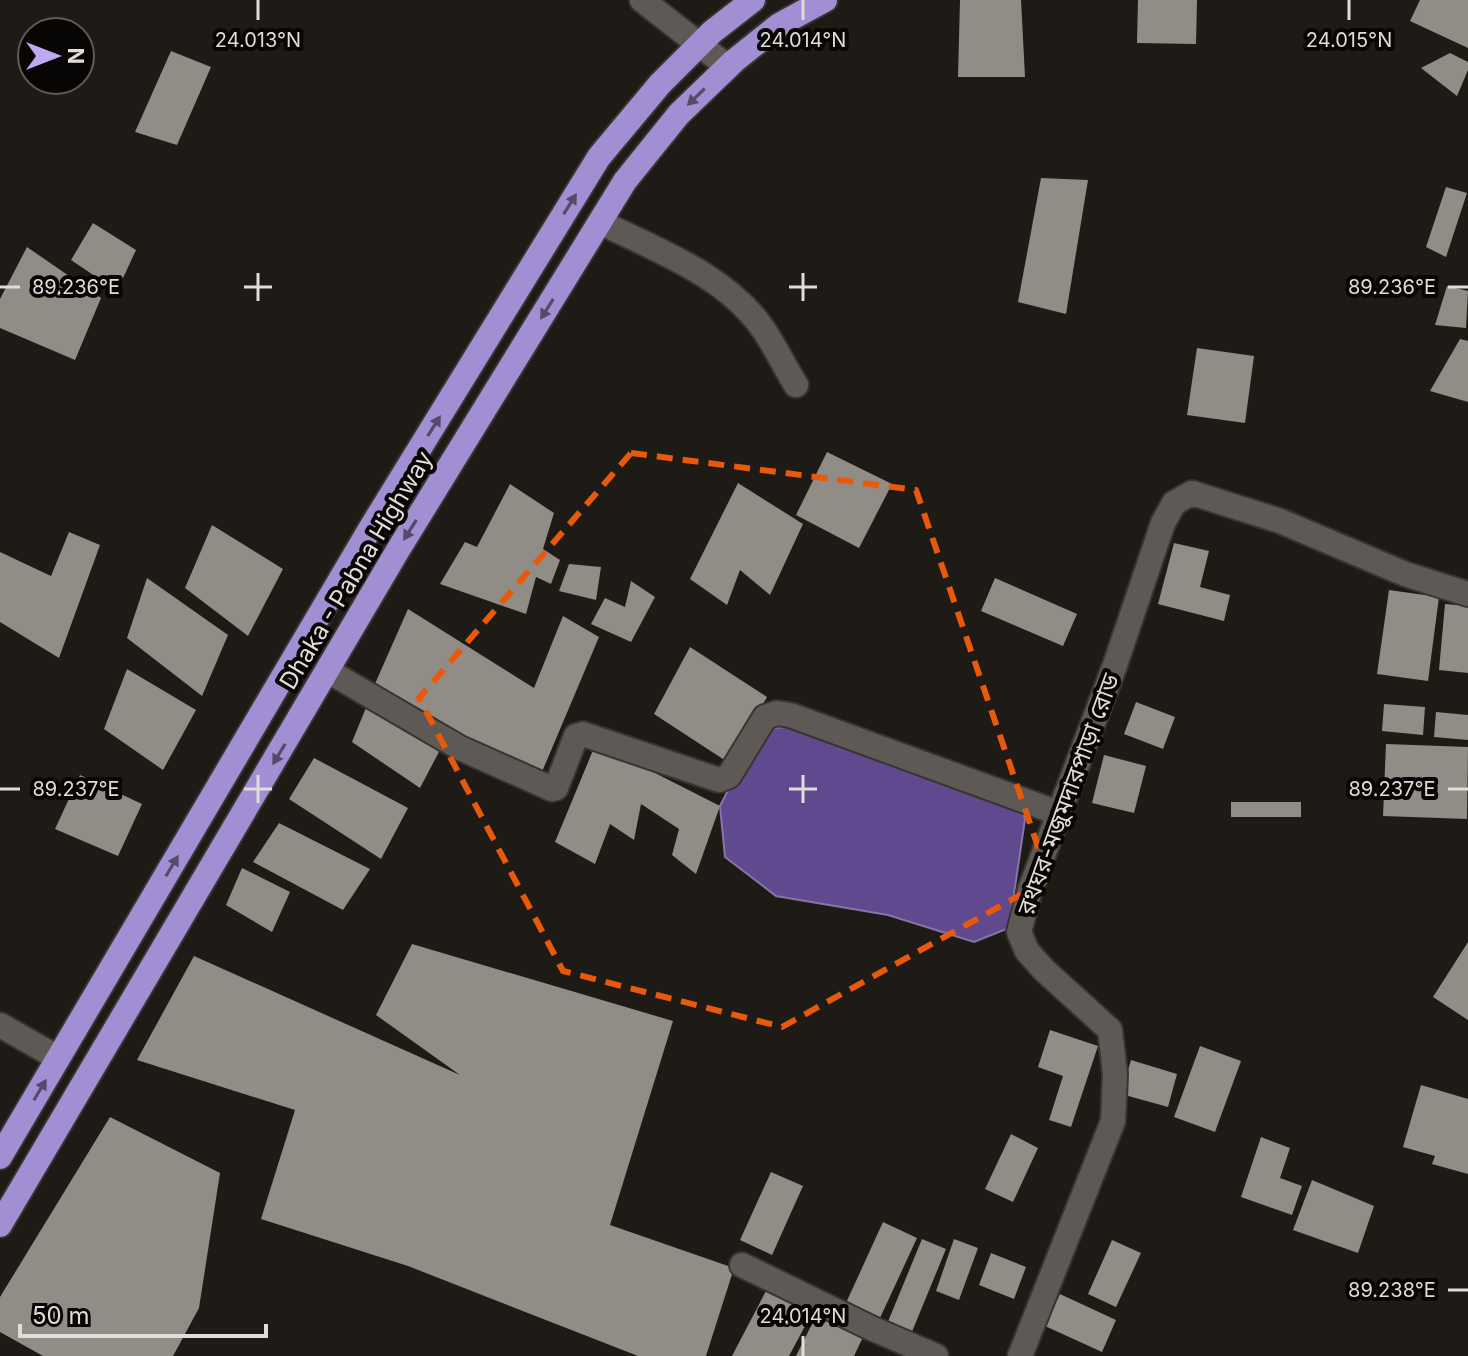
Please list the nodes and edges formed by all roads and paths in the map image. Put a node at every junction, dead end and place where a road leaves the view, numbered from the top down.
1 (642, 0) edge
2 (753, 0) edge
3 (825, 0) edge
4 (701, 44) junction
5 (728, 67) junction
6 (600, 222) junction
7 (796, 385) dead end
8 (1468, 594) edge
9 (328, 671) junction
10 (1061, 814) junction
11 (0, 1025) edge
12 (58, 1058) junction
13 (0, 1157) edge
14 (0, 1225) edge
15 (742, 1265) dead end
16 (936, 1356) edge
17 (1020, 1356) edge

1 - 4 street
2 - 4 highway, Dhaka - Pabna Highway
3 - 5 highway, Dhaka - Pabna Highway
4 - 5 street
12 -> 4 highway, Dhaka - Pabna Highway
5 -> 6 highway, Dhaka - Pabna Highway
6 - 7 street
6 -> 9 highway, Dhaka - Pabna Highway
8 - 10 street, রথঘর-মজুমদারপাড়া রোড
9 - 10 street
9 -> 14 highway, Dhaka - Pabna Highway
10 - 17 street, রথঘর-মজুমদারপাড়া রোড
11 - 12 street
13 -> 12 highway, Dhaka - Pabna Highway
15 - 16 street

